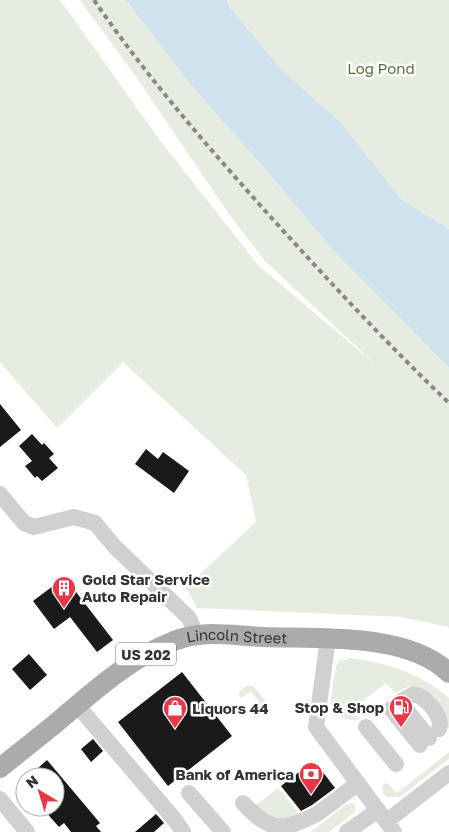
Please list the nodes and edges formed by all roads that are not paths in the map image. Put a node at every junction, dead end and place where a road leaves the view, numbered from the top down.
1 (0, 494) edge
2 (196, 635) junction
3 (328, 638) junction
4 (449, 673) edge
5 (77, 705) junction
6 (371, 724) dead end
7 (431, 736) joint
8 (400, 760) dead end
9 (0, 768) edge
10 (449, 773) edge
11 (360, 786) junction
12 (189, 793) dead end
13 (0, 799) edge
14 (243, 803) dead end
15 (386, 821) edge
16 (27, 832) edge
17 (183, 832) edge
18 (223, 832) edge
19 (288, 832) edge
20 (347, 832) edge

1 - 2 street
2 - 3 main road, Lincoln Street / US 202
2 - 5 main road, Lincoln Street / US 202
3 - 4 main road, Lincoln Street / US 202
3 - 11 street
5 - 9 main road, Lincoln Street / US 202
5 - 17 street
6 - 8 street
7 - 7 street
10 - 15 street
11 - 15 street
11 - 19 street
12 - 18 street
13 - 16 street
14 - 19 street
15 - 20 street

